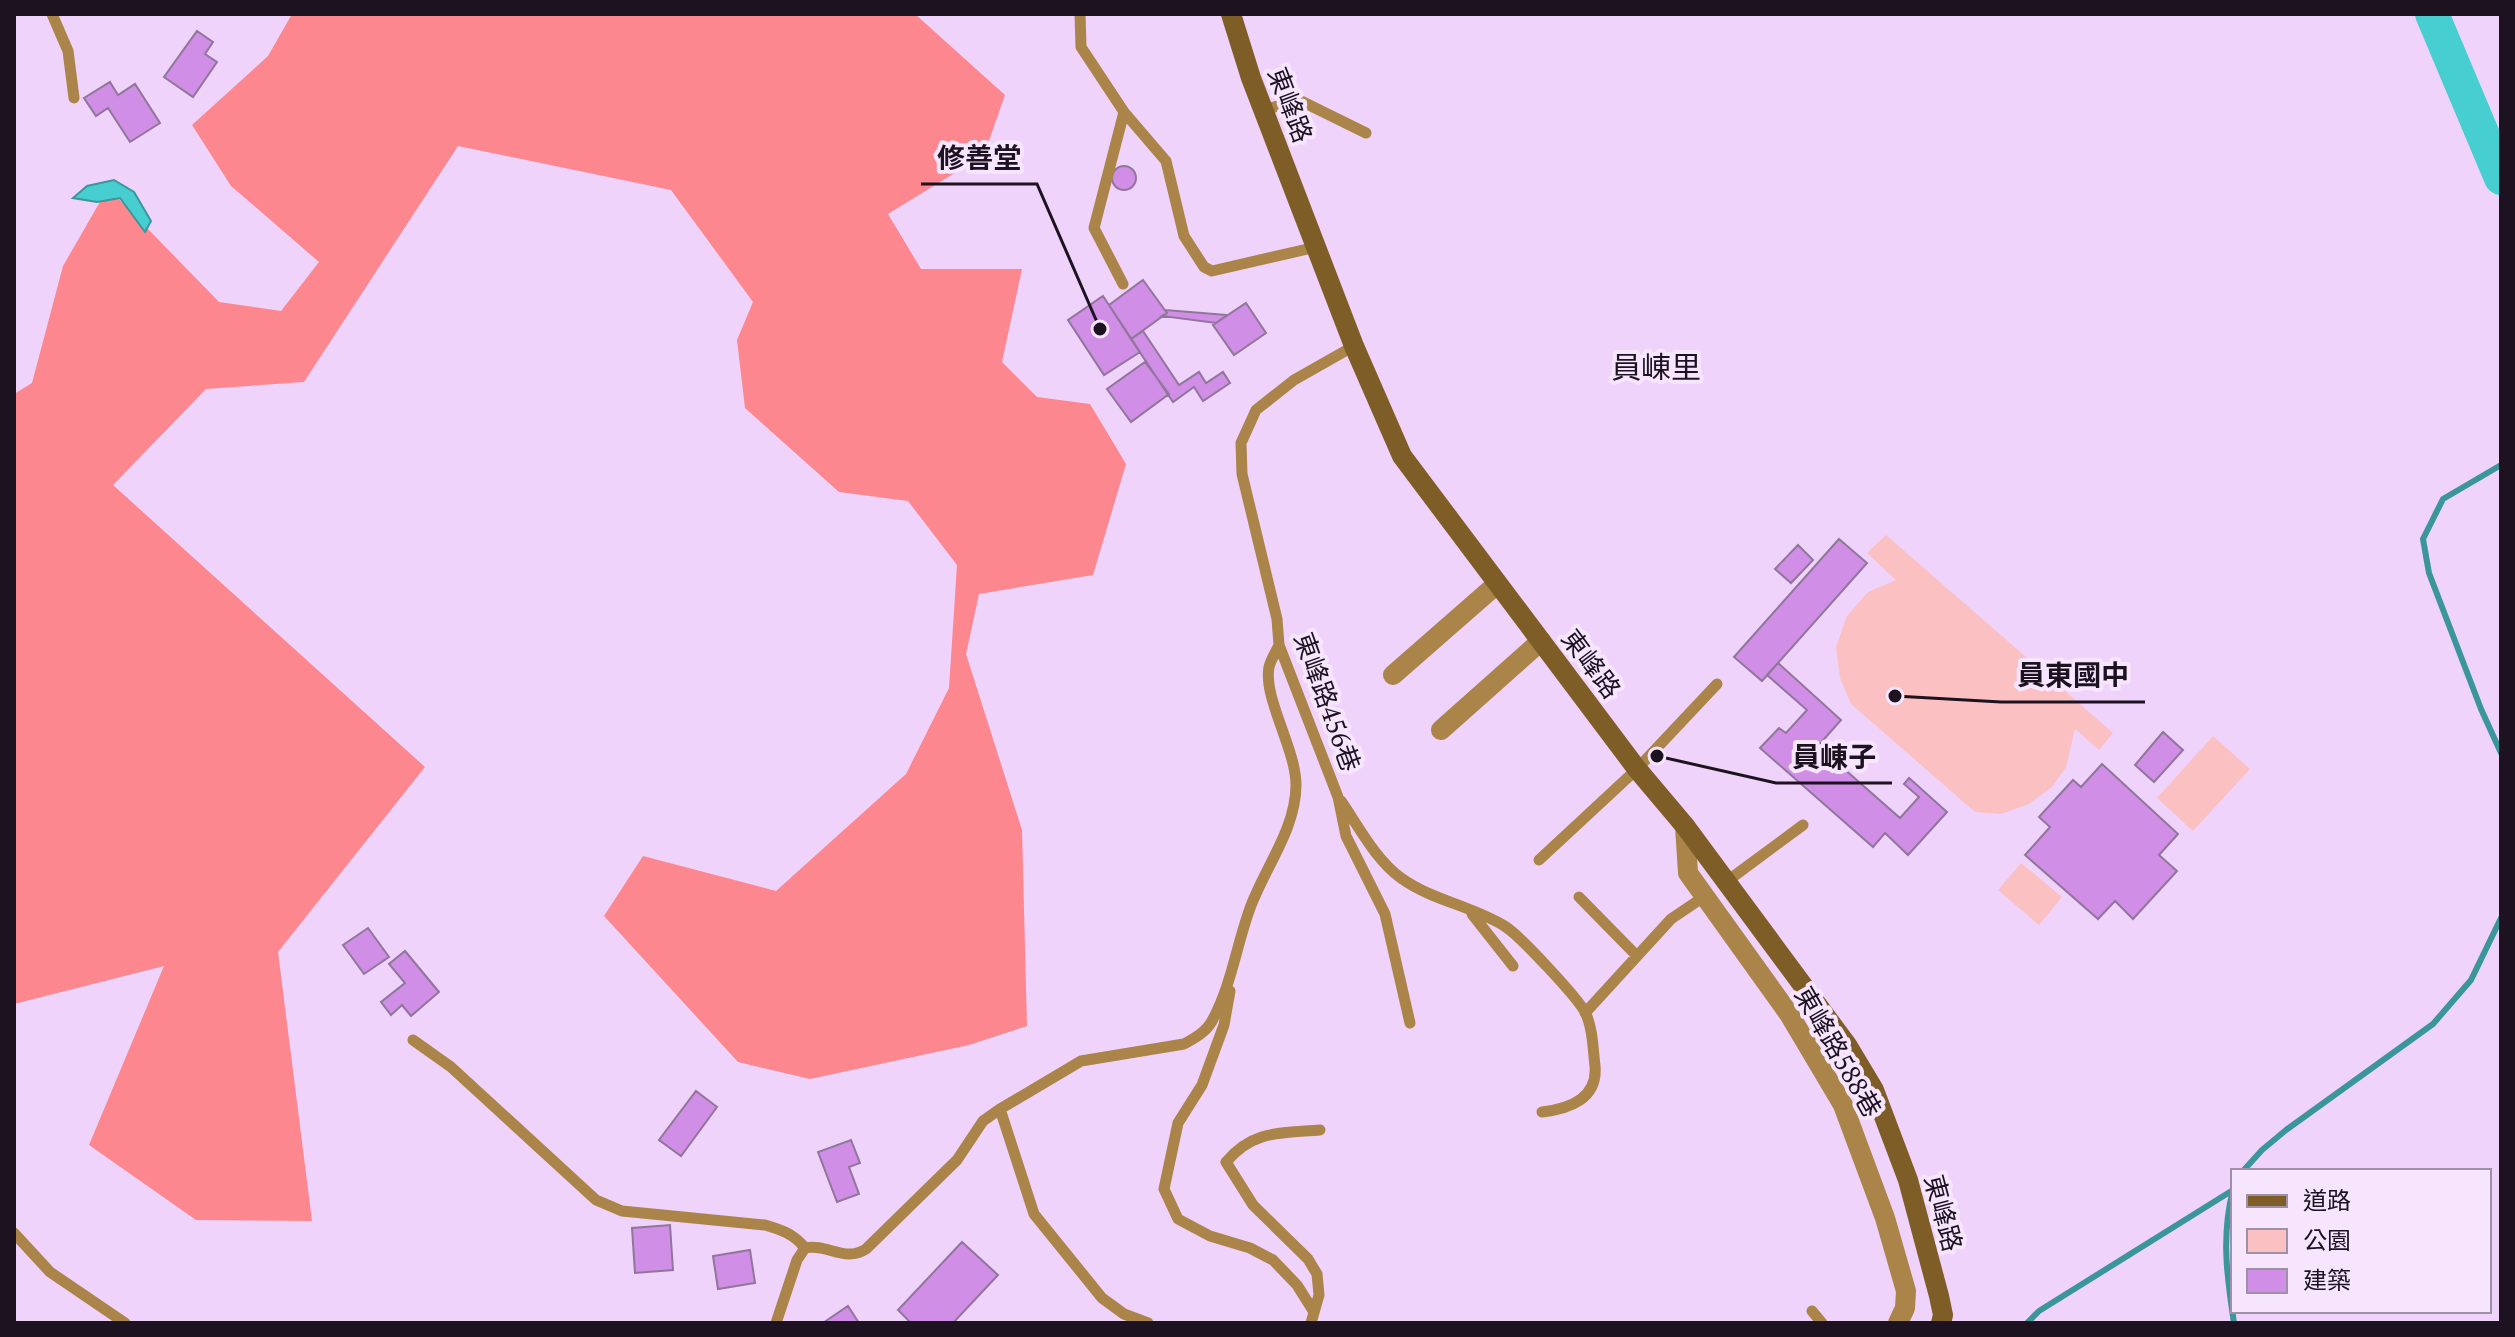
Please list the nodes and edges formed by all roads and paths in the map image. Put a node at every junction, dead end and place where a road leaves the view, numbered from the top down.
1 (52, 14) edge
2 (1080, 14) edge
3 (1231, 14) edge
4 (74, 98) dead end
5 (1264, 110) junction
6 (1124, 112) junction
7 (1366, 133) dead end
8 (1316, 247) junction
9 (1123, 284) dead end
10 (1354, 346) junction
11 (1497, 584) junction
12 (1541, 641) junction
13 (1279, 645) junction
14 (1393, 675) dead end
15 (1717, 684) dead end
16 (1441, 730) dead end
17 (1637, 769) junction
18 (1338, 797) junction
19 (1803, 825) dead end
20 (1685, 826) junction
21 (1539, 860) dead end
22 (1726, 882) junction
23 (1705, 896) junction
24 (1579, 897) dead end
25 (1469, 910) junction
26 (1636, 955) junction
27 (1234, 966) junction
28 (1513, 966) dead end
29 (1585, 1013) junction
30 (1410, 1023) dead end
31 (413, 1040) dead end
32 (1000, 1109) junction
33 (1542, 1112) dead end
34 (1320, 1130) dead end
35 (14, 1233) edge
36 (805, 1248) junction
37 (1812, 1311) dead end
38 (1313, 1318) edge
39 (125, 1323) edge
40 (776, 1323) edge
41 (1148, 1323) edge
42 (1822, 1323) edge
43 (1898, 1323) edge
44 (1941, 1323) edge

1 - 4 lane
2 - 6 lane
3 - 5 main road, 東峰路
5 - 7 lane
5 - 8 main road, 東峰路
6 - 8 lane
6 - 9 lane
8 - 10 main road, 東峰路
10 - 11 main road, 東峰路
10 - 13 lane, 東峰路456巷
11 - 12 main road, 東峰路
11 - 14 street
12 - 16 street
12 - 17 main road, 東峰路
13 - 18 lane, 東峰路456巷
13 - 27 lane
15 - 17 lane
17 - 20 main road, 東峰路
17 - 21 lane
18 - 25 lane
18 - 30 lane, 東峰路456巷
19 - 22 lane
20 - 22 main road, 東峰路
20 - 23 street, 東峰路588巷
22 - 44 main road, 東峰路
23 - 26 lane
23 - 43 street, 東峰路588巷
24 - 26 lane
25 - 28 lane
25 - 29 lane
26 - 29 lane
27 - 32 lane
27 - 38 lane
29 - 33 lane
31 - 36 lane
32 - 36 lane
32 - 41 lane
34 - 38 lane
35 - 39 lane
36 - 40 lane
37 - 42 lane

